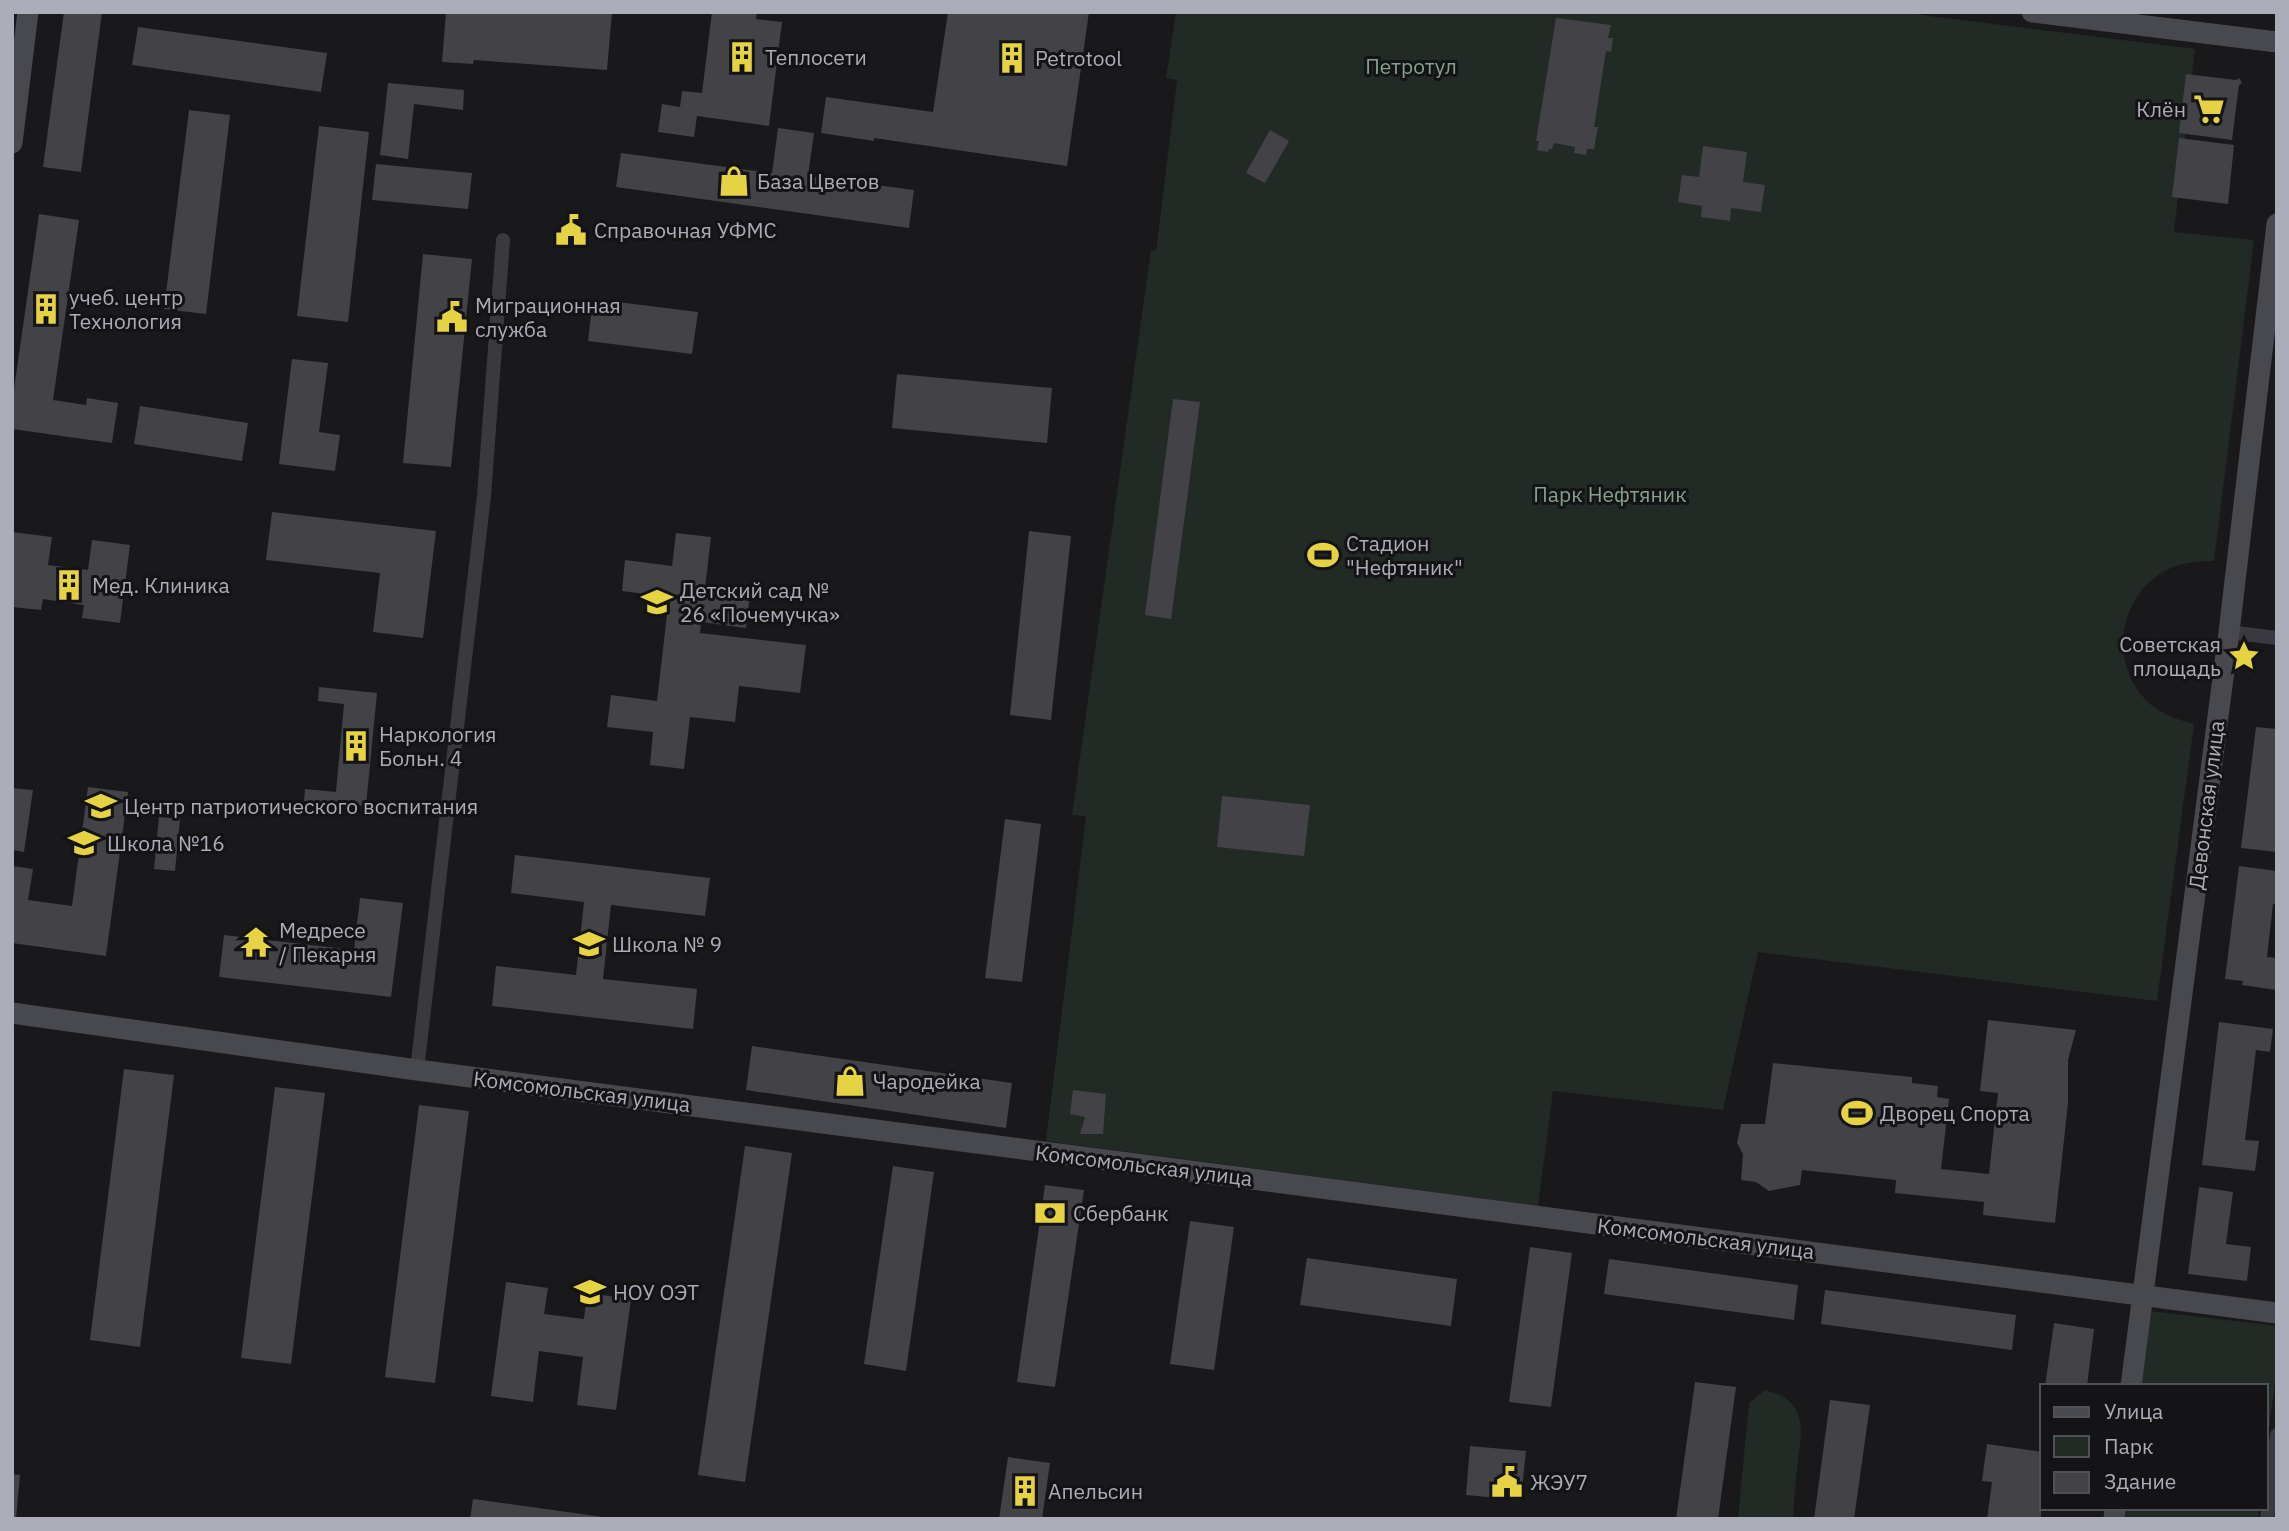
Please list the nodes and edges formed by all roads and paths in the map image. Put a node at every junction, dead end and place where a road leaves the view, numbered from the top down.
1 (28, 12) edge
2 (2032, 12) edge
3 (2277, 43) edge
4 (12, 142) edge
5 (2277, 224) edge
6 (503, 240) dead end
7 (2229, 632) junction
8 (2277, 638) edge
9 (12, 1013) edge
10 (417, 1070) junction
11 (2142, 1296) junction
12 (2277, 1313) edge
13 (2131, 1384) edge
14 (2277, 1435) edge
15 (2267, 1519) edge

1 - 4 street
2 - 3 street
5 - 7 street, Девонская улица
6 - 10 street
7 - 8 street
7 - 11 street, Девонская улица
9 - 10 street, Комсомольская улица
10 - 11 street, Комсомольская улица
11 - 12 street, Комсомольская улица
11 - 13 street, Девонская улица
14 - 15 street

